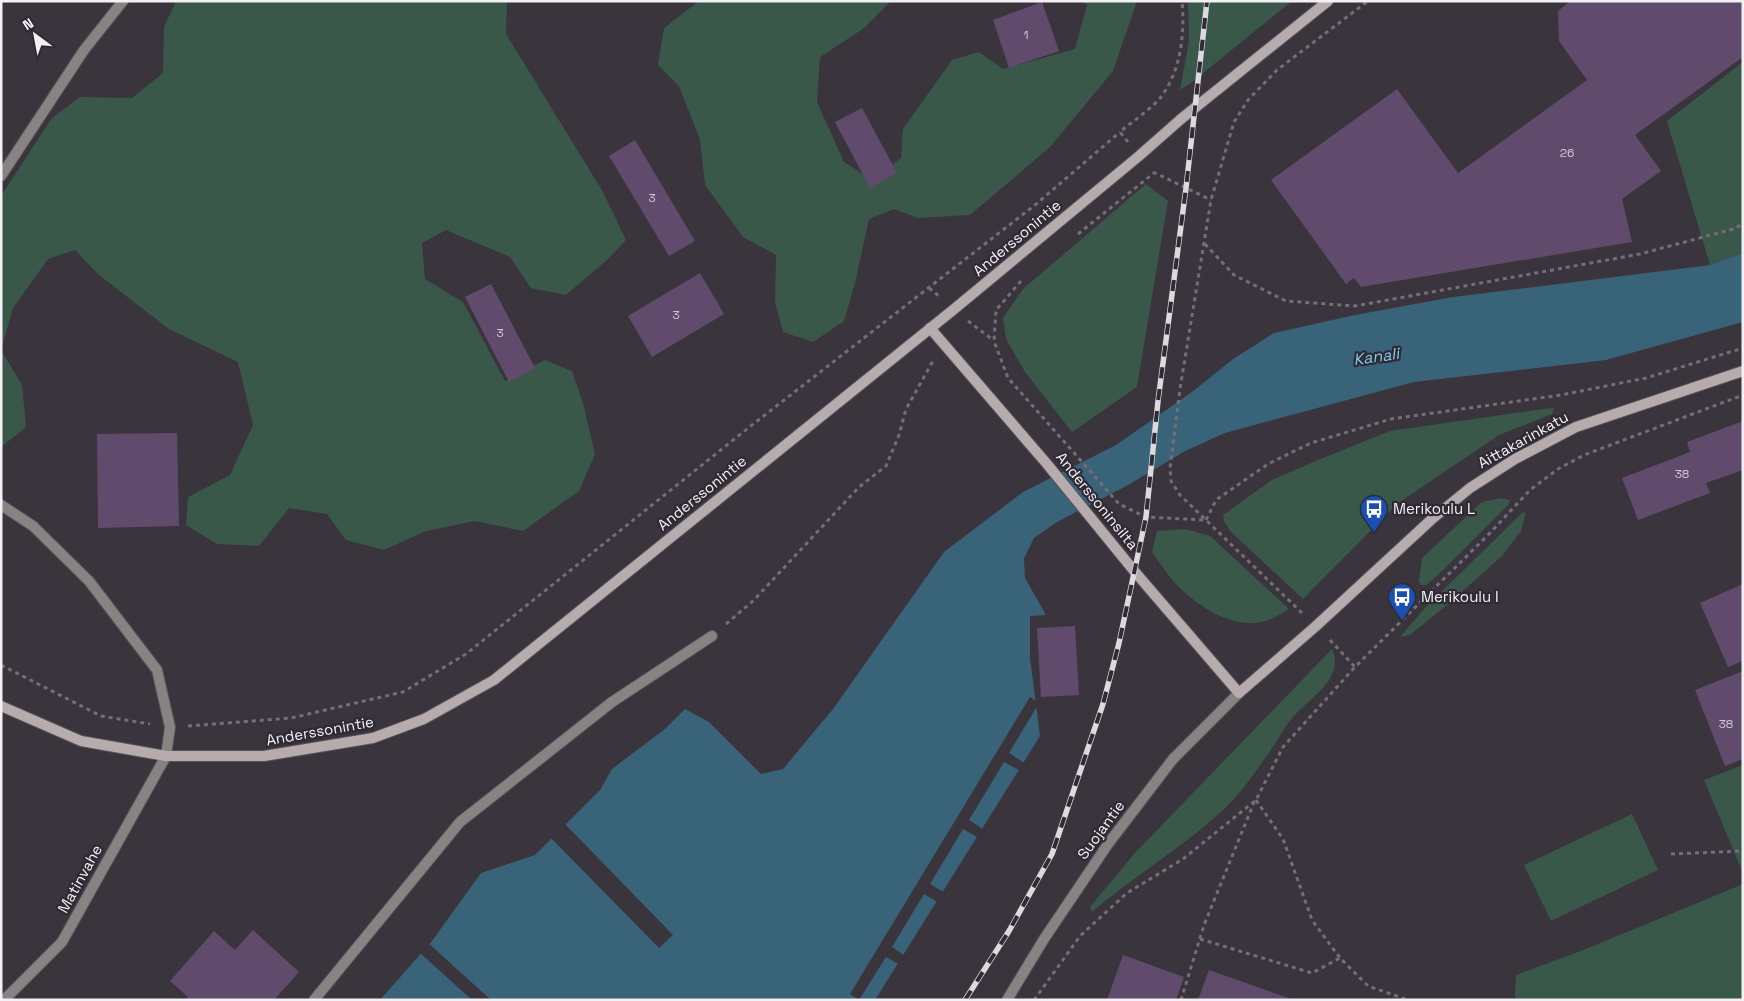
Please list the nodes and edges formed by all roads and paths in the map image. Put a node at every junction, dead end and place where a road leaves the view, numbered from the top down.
1 (123, 1) edge
2 (1328, 1) edge
3 (1368, 1) edge
4 (1120, 132) dead end
5 (1154, 173) dead end
6 (1, 176) edge
7 (1743, 224) edge
8 (1077, 236) dead end
9 (1204, 243) junction
10 (1022, 280) dead end
11 (930, 328) junction
12 (943, 343) junction
13 (1743, 348) edge
14 (1743, 371) edge
15 (1743, 395) edge
16 (1, 504) edge
17 (1206, 520) junction
18 (1316, 626) junction
19 (712, 636) joint
20 (1, 665) edge
21 (1355, 667) junction
22 (1239, 693) junction
23 (1, 706) edge
24 (170, 727) junction
25 (166, 756) junction
26 (1256, 800) junction
27 (1743, 851) edge
28 (1671, 854) dead end
29 (1200, 939) junction
30 (1340, 958) junction
31 (5, 999) edge
32 (314, 1000) edge
33 (1007, 1000) edge
34 (1034, 1000) edge
35 (1181, 1000) edge
36 (1408, 1000) edge

1 - 6 street
2 - 11 main road, Anderssonintie
3 - 9 path
4 - 24 path
5 - 8 path
7 - 9 path
9 - 17 path
10 - 17 path
11 - 12 main road, Anderssoninsilta
11 - 25 main road, Anderssonintie
12 - 19 path
12 - 22 main road, Anderssoninsilta
13 - 17 path
14 - 18 main road, Aittakarinkatu
15 - 21 path
16 - 24 street
17 - 18 path
18 - 21 path
18 - 22 main road, Aittakarinkatu
19 - 32 street
20 - 24 path
21 - 26 path
22 - 33 street, Suojantie
23 - 25 main road, Anderssonintie
24 - 25 street
25 - 31 street, Matinvahe
26 - 29 path
26 - 30 path
26 - 34 path
27 - 28 path
29 - 30 path
29 - 35 path
30 - 36 path

